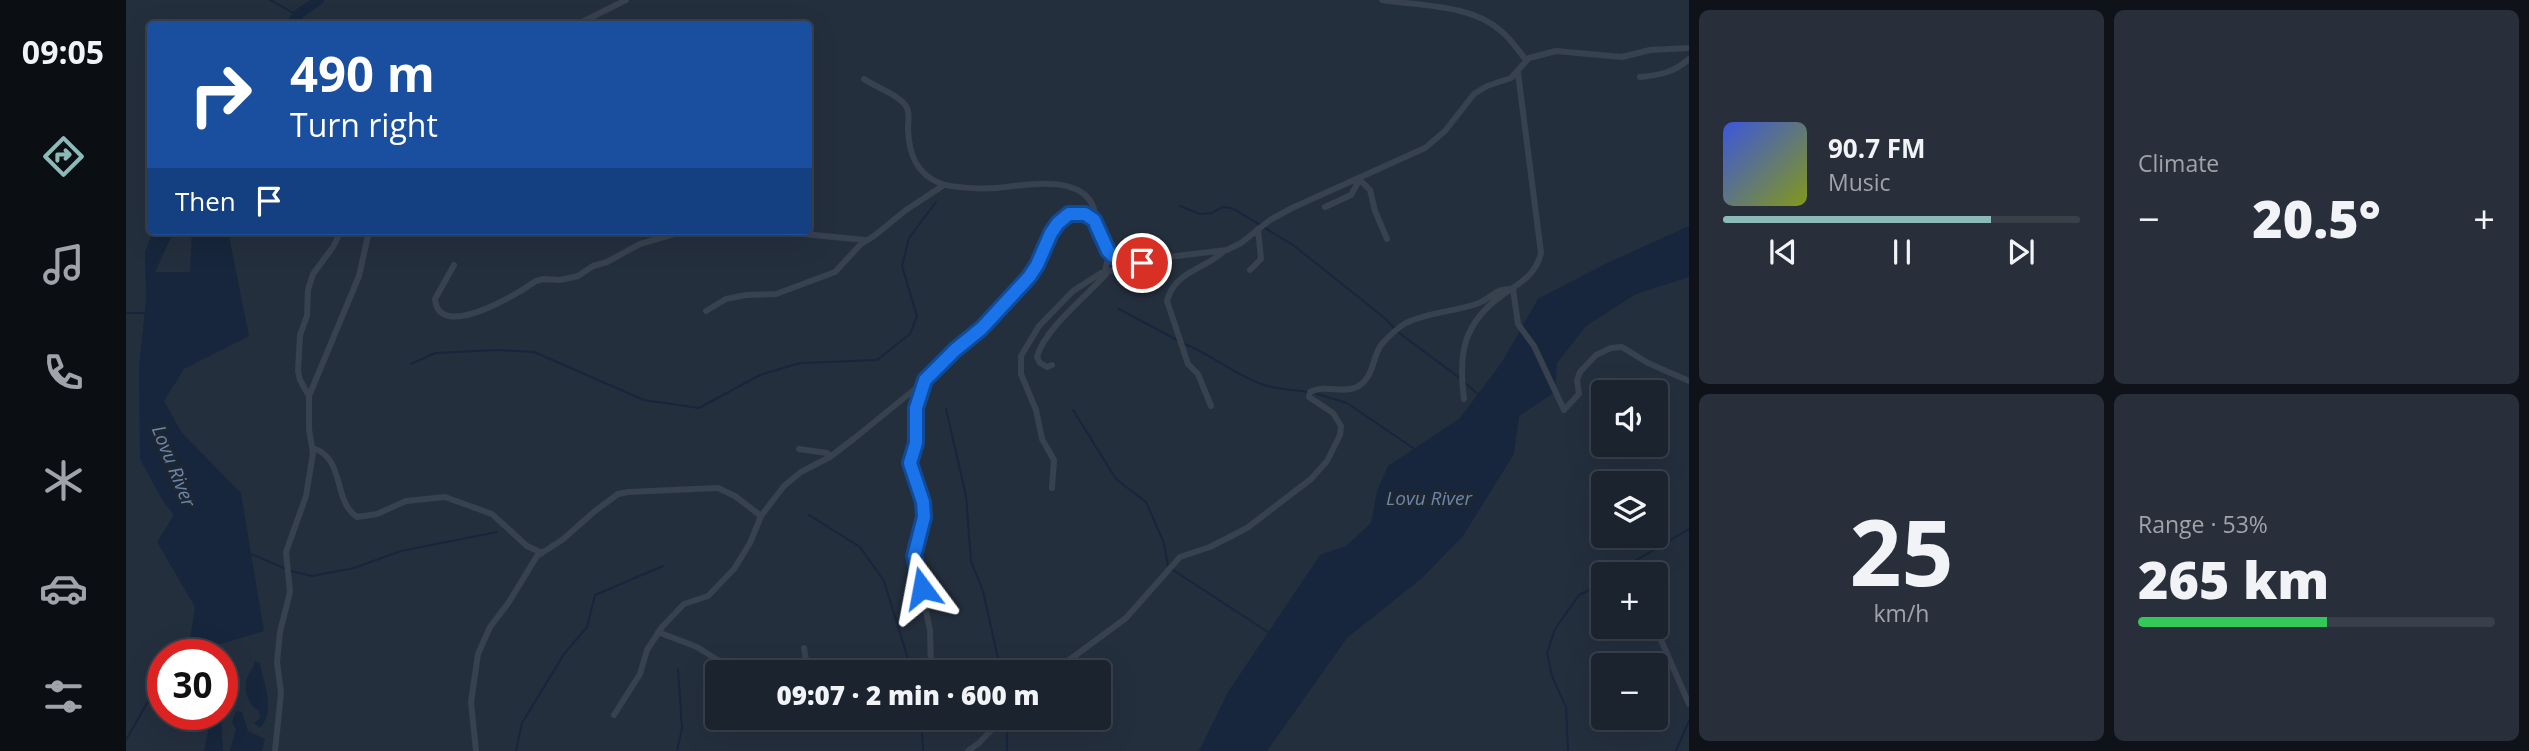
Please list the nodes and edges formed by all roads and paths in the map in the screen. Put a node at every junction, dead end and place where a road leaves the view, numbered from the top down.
1 (626, 0) edge
2 (1382, 0) edge
3 (584, 21) edge
4 (1689, 48) edge
5 (1689, 59) edge
6 (1526, 60) junction
7 (1518, 72) junction
8 (1640, 77) dead end
9 (864, 79) dead end
10 (1361, 178) junction
11 (944, 185) junction
12 (1325, 207) dead end
13 (1096, 224) junction
14 (1258, 229) junction
15 (339, 235) edge
16 (368, 235) edge
17 (670, 235) edge
18 (812, 235) edge
19 (1387, 239) dead end
20 (865, 240) junction
21 (1224, 250) junction
22 (1109, 252) junction
23 (1142, 263) junction
24 (454, 265) dead end
25 (1250, 270) dead end
26 (1106, 272) junction
27 (1513, 289) junction
28 (706, 311) dead end
29 (1052, 365) dead end
30 (925, 380) junction
31 (1689, 381) edge
32 (309, 396) junction
33 (1464, 399) dead end
34 (1211, 406) dead end
35 (313, 448) junction
36 (799, 449) dead end
37 (830, 457) junction
38 (1052, 488) dead end
39 (761, 516) junction
40 (542, 553) junction
41 (658, 632) junction
42 (1661, 639) edge
43 (804, 648) dead end
44 (717, 660) edge
45 (806, 660) edge
46 (931, 660) edge
47 (1067, 660) edge
48 (1689, 704) edge
49 (614, 715) dead end
50 (990, 730) edge
51 (275, 751) edge
52 (475, 751) edge
53 (968, 751) edge

1 - 3 street
2 - 6 street
4 - 6 street
5 - 8 street
6 - 7 street
7 - 10 street
7 - 27 street
9 - 11 street
10 - 12 street
10 - 14 street
10 - 19 street
11 - 13 street
11 - 20 street
13 - 22 street
13 - 30 street
14 - 21 street
14 - 25 street
15 - 32 street
16 - 32 street
17 - 24 street
18 - 20 street
20 - 28 street
21 - 23 street
21 - 34 street
22 - 23 street
22 - 26 street
23 - 26 street
26 - 29 street
26 - 38 street
27 - 31 street
27 - 33 street
27 - 47 street
30 - 37 street
30 - 46 street
32 - 35 street
35 - 40 street
35 - 51 street
36 - 37 street
37 - 39 street
39 - 40 street
39 - 41 street
40 - 52 street
41 - 44 street
41 - 49 street
42 - 48 street
43 - 45 street
50 - 53 street

